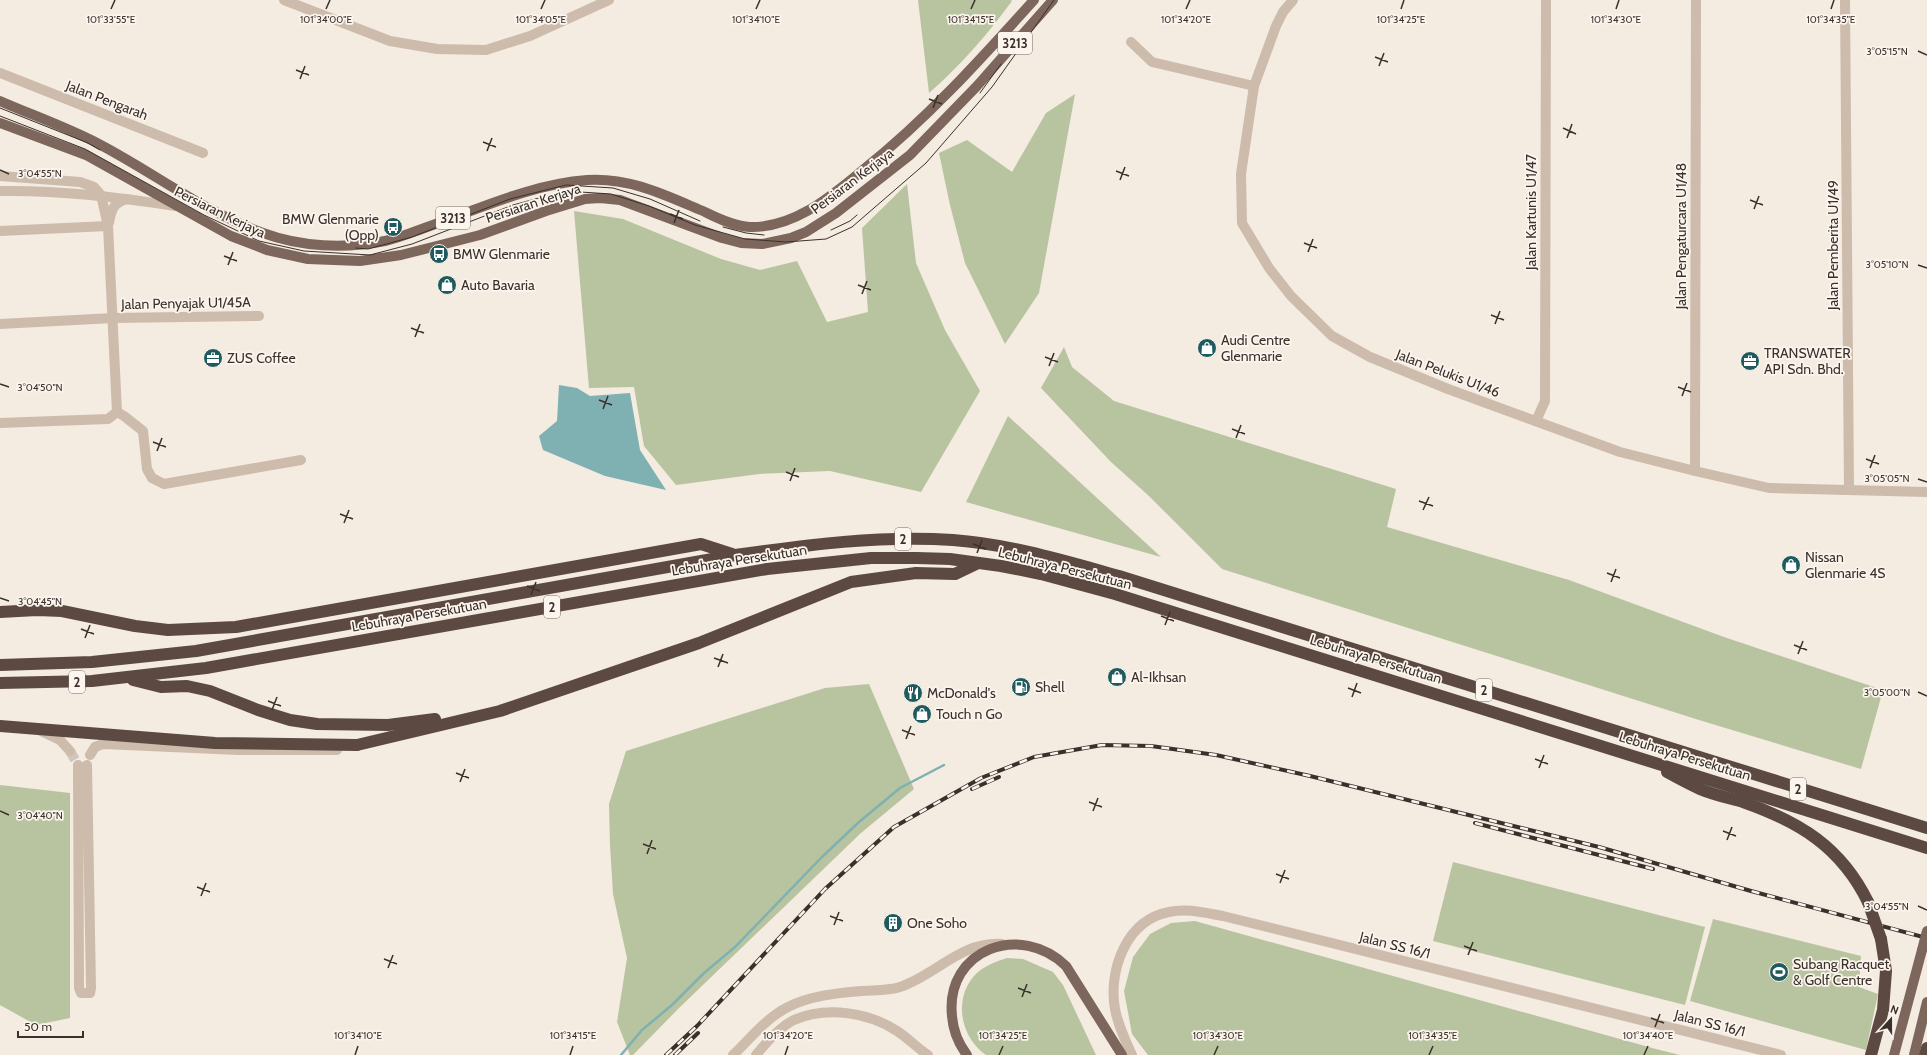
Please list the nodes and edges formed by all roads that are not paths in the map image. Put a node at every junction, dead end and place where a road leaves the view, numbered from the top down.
1 (284, 0) edge
2 (609, 0) edge
3 (1034, 0) edge
4 (1054, 0) edge
5 (1293, 0) edge
6 (1546, 0) edge
7 (1696, 0) edge
8 (1845, 0) edge
9 (1131, 42) dead end
10 (0, 73) edge
11 (1254, 86) junction
12 (0, 101) edge
13 (0, 123) edge
14 (203, 153) dead end
15 (0, 176) edge
16 (0, 191) edge
17 (101, 195) junction
18 (127, 199) junction
19 (175, 206) junction
20 (108, 226) junction
21 (0, 231) edge
22 (259, 316) dead end
23 (113, 318) junction
24 (0, 324) edge
25 (117, 412) junction
26 (1536, 421) junction
27 (0, 423) edge
28 (301, 460) dead end
29 (1695, 472) junction
30 (1848, 490) junction
31 (1927, 492) edge
32 (735, 555) junction
33 (980, 563) junction
34 (0, 612) edge
35 (0, 665) edge
36 (127, 678) junction
37 (0, 683) edge
38 (500, 711) junction
39 (0, 721) edge
40 (0, 726) edge
41 (388, 737) junction
42 (70, 751) tunnel mouth
43 (1634, 756) junction
44 (85, 762) junction
45 (1927, 828) edge
46 (1927, 848) edge
47 (1927, 932) edge
48 (1006, 945) junction
49 (1927, 1002) edge
50 (1927, 1048) edge
51 (733, 1055) edge
52 (756, 1055) edge
53 (928, 1055) edge
54 (967, 1055) edge
55 (1122, 1055) edge
56 (1132, 1055) edge
57 (1781, 1055) edge
58 (1871, 1055) edge
59 (1894, 1055) edge
60 (1914, 1055) edge
61 (1925, 1055) edge

1 - 2 street
3 - 12 main road, Persiaran Kerjaya / 3213
4 - 19 main road, Persiaran Kerjaya / 3213
5 - 11 street, Jalan Pelukis U1/46
6 - 26 street, Jalan Kartunis U1/47
7 - 29 street, Jalan Pengaturcara U1/48
8 - 30 street, Jalan Pemberita U1/49
9 - 11 street
10 - 14 street, Jalan Pengarah
11 - 26 street, Jalan Pelukis U1/46
13 - 19 main road, Persiaran Kerjaya / 3213
15 - 17 street
16 - 17 street
17 - 18 street
17 - 20 street
18 - 19 street
18 - 20 street
20 - 21 street
20 - 23 street
22 - 23 street, Jalan Penyajak U1/45A
23 - 24 street, Jalan Penyajak U1/45A
23 - 25 street
25 - 27 street
25 - 28 street
26 - 29 street, Jalan Pelukis U1/46
29 - 30 street, Jalan Pelukis U1/46
30 - 31 street, Jalan Pelukis U1/46
32 - 34 highway
32 - 35 highway, Lebuhraya Persekutuan / 2
32 - 45 highway, Lebuhraya Persekutuan / 2
33 - 36 highway, Lebuhraya Persekutuan / 2
33 - 38 highway
33 - 43 highway, Lebuhraya Persekutuan / 2
36 - 37 highway, Lebuhraya Persekutuan / 2
36 - 38 highway
38 - 41 highway
39 - 42 street
40 - 41 highway, bridge
41 - 44 street
43 - 46 highway, Lebuhraya Persekutuan / 2
43 - 58 highway, bridge
44 - 44 street
47 - 59 main road, bridge
48 - 51 street
48 - 54 main road
48 - 55 main road
49 - 60 main road
50 - 61 highway
52 - 53 street
56 - 57 street, Jalan SS 16/1

